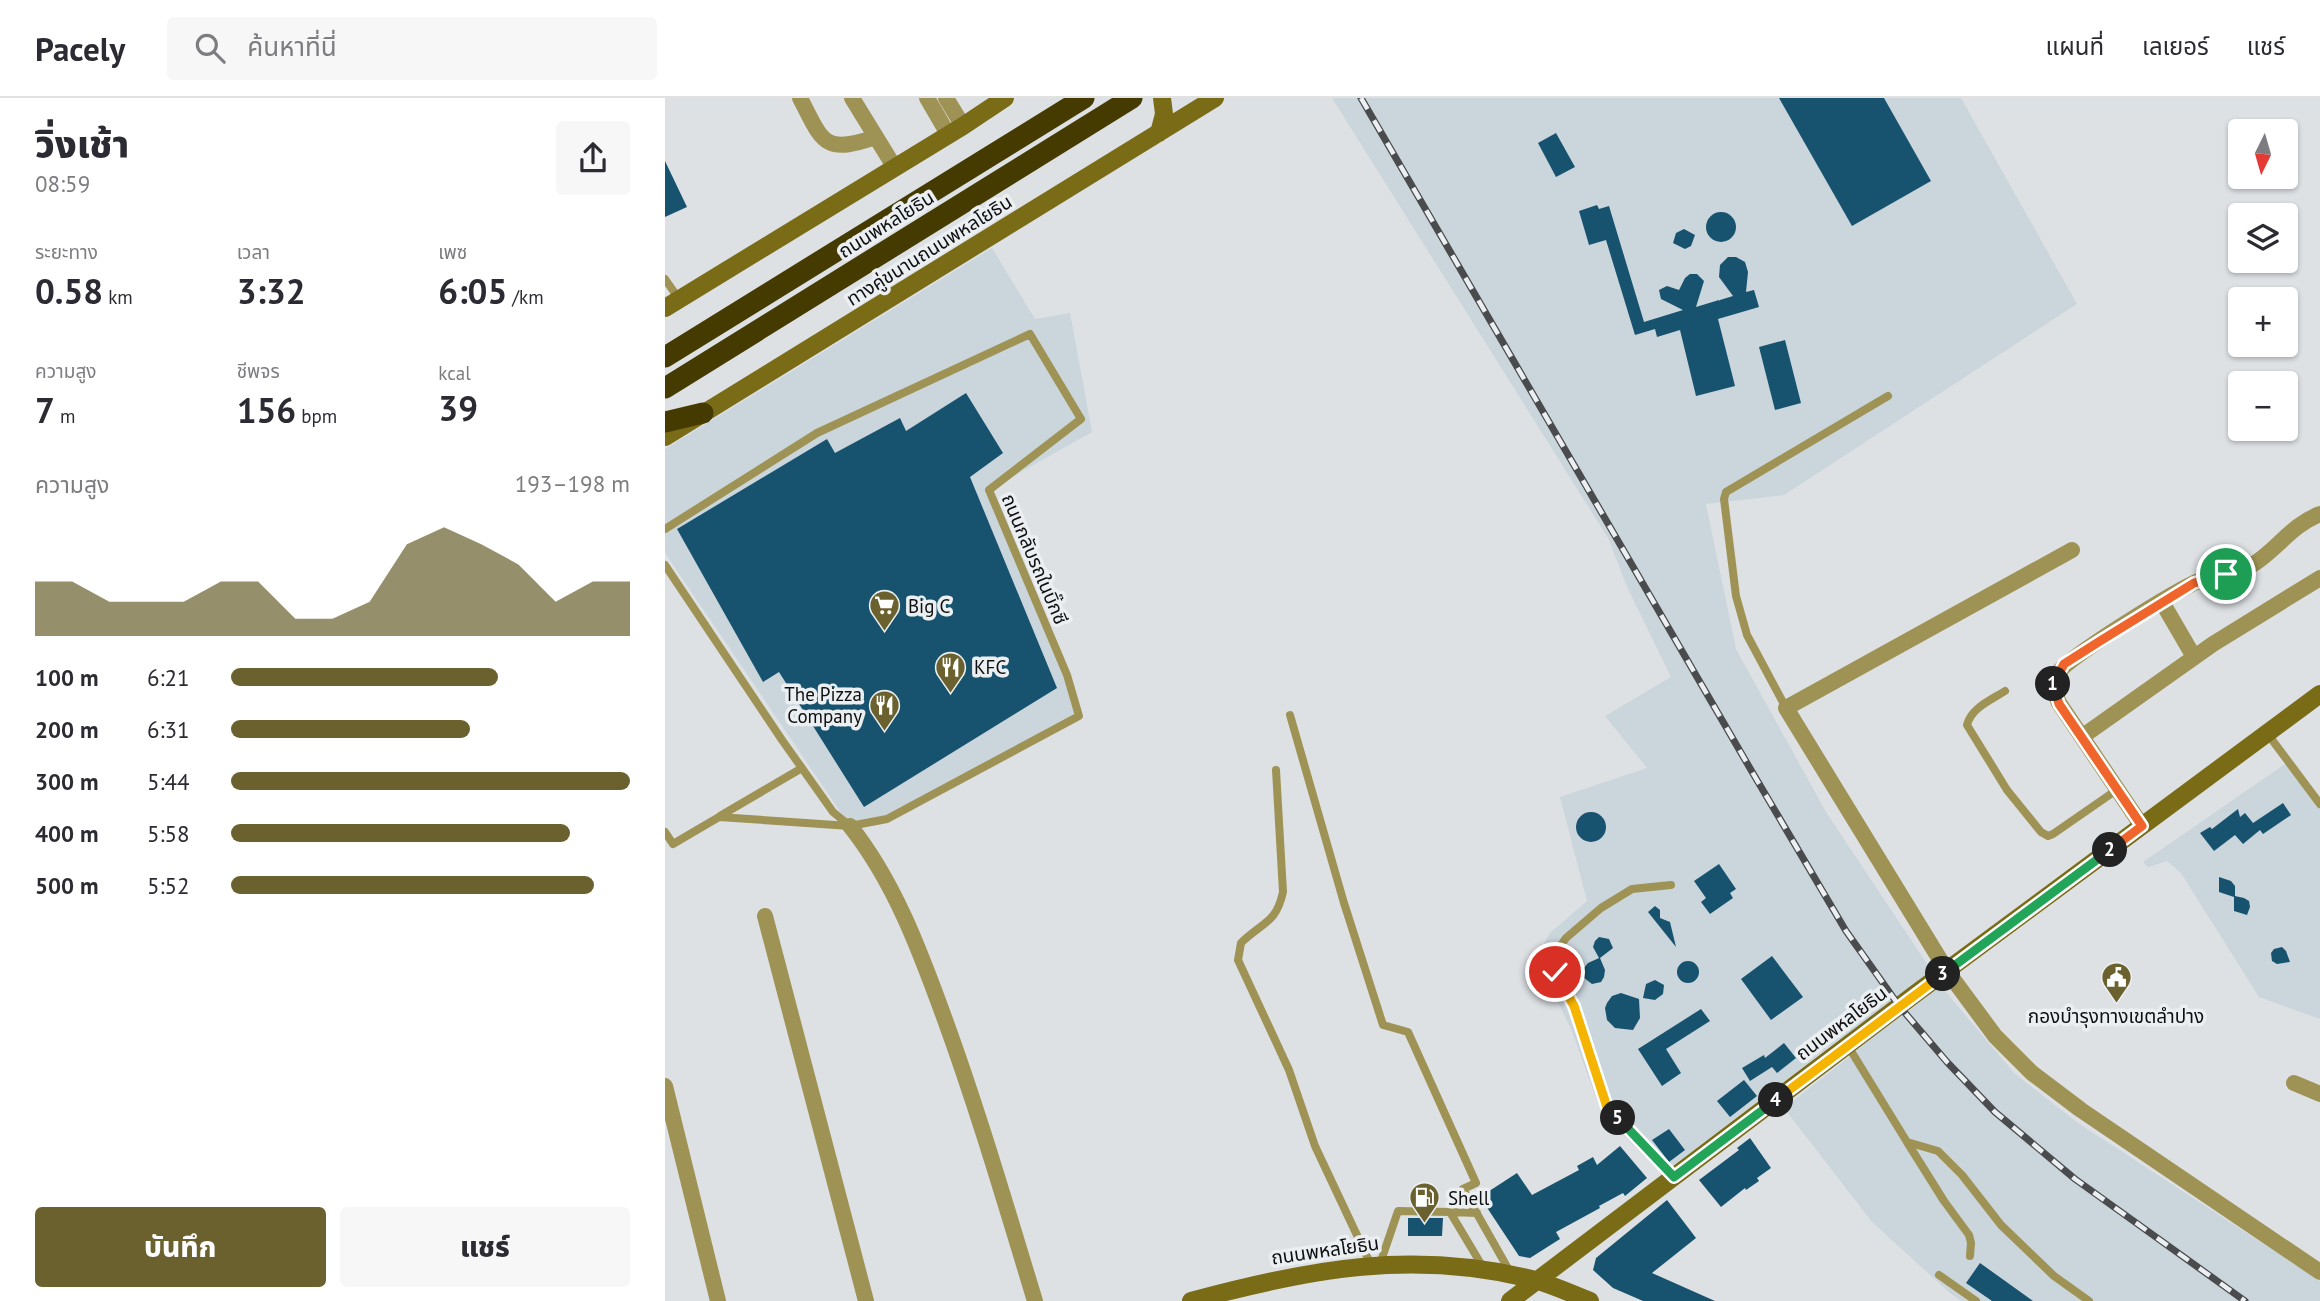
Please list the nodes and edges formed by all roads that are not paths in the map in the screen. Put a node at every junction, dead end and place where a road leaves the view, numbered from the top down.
1 (800, 98) edge
2 (852, 98) edge
3 (927, 98) edge
4 (946, 98) edge
5 (1005, 98) edge
6 (1084, 98) edge
7 (1132, 98) edge
8 (1162, 98) edge
9 (1215, 98) edge
10 (956, 130) junction
11 (1159, 133) junction
12 (876, 137) junction
13 (895, 167) junction
14 (665, 279) edge
15 (672, 303) edge
16 (665, 357) edge
17 (665, 388) edge
18 (1888, 396) dead end
19 (703, 413) junction
20 (665, 422) edge
21 (665, 437) edge
22 (2320, 514) edge
23 (665, 528) edge
24 (2072, 550) dead end
25 (665, 565) edge
26 (2320, 578) edge
27 (2162, 602) junction
28 (2194, 657) junction
29 (2005, 691) dead end
30 (2320, 694) edge
31 (1786, 708) junction
32 (1290, 715) dead end
33 (2267, 733) junction
34 (2083, 736) junction
35 (802, 768) junction
36 (1276, 770) dead end
37 (2118, 789) junction
38 (2320, 804) edge
39 (719, 817) junction
40 (850, 826) junction
41 (2142, 826) junction
42 (665, 832) edge
43 (1671, 886) dead end
44 (765, 916) dead end
45 (1947, 971) junction
46 (1848, 1046) junction
47 (2294, 1083) dead end
48 (665, 1086) edge
49 (2320, 1094) edge
50 (1907, 1142) junction
51 (1674, 1177) junction
52 (1450, 1212) junction
53 (1477, 1213) junction
54 (1970, 1256) dead end
55 (1376, 1265) junction
56 (1484, 1269) junction
57 (2320, 1272) edge
58 (1511, 1275) junction
59 (1939, 1275) dead end
60 (1537, 1281) junction
61 (717, 1301) edge
62 (866, 1301) edge
63 (1035, 1301) edge
64 (1191, 1301) edge
65 (1510, 1301) edge
66 (1590, 1301) edge
67 (1976, 1301) edge
68 (2089, 1301) edge

1 - 12 street
2 - 12 street
3 - 10 street
4 - 10 street
5 - 10 main road
6 - 16 highway, ถนนพหลโยธิน
7 - 17 highway, ถนนพหลโยธิน
8 - 11 main road
9 - 11 main road, ทางคู่ขนานถนนพหลโยธิน
10 - 13 main road
11 - 19 main road, ทางคู่ขนานถนนพหลโยธิน
12 - 13 street
13 - 15 main road
14 - 15 lane
18 - 31 lane
19 - 20 highway
19 - 21 main road, ทางคู่ขนานถนนพหลโยธิน
22 - 27 street
23 - 40 lane, ถนนกลับรถในบิ๊กซี
24 - 31 street
25 - 35 lane
26 - 28 street
27 - 28 street
27 - 34 street
28 - 34 street
29 - 37 lane
30 - 33 main road, ถนนพหลโยธิน
31 - 45 street
32 - 53 lane
33 - 38 lane
33 - 41 main road, ถนนพหลโยธิน
34 - 37 street
35 - 39 lane
35 - 40 lane
36 - 55 lane
37 - 41 street
39 - 40 lane
39 - 42 lane
40 - 63 street
41 - 45 main road, ถนนพหลโยธิน
43 - 51 lane
44 - 62 street
45 - 46 main road, ถนนพหลโยธิน
45 - 57 street
46 - 50 lane
46 - 51 main road, ถนนพหลโยธิน
47 - 49 street
48 - 61 street
50 - 54 lane
50 - 68 lane
51 - 60 main road, ถนนพหลโยธิน
52 - 53 lane
52 - 55 lane
52 - 56 lane
53 - 58 lane
55 - 56 main road, ถนนพหลโยธิน
55 - 64 main road, ถนนพหลโยธิน
56 - 58 main road, ถนนพหลโยธิน
58 - 60 main road, ถนนพหลโยธิน
59 - 67 lane
60 - 65 main road
60 - 66 main road

